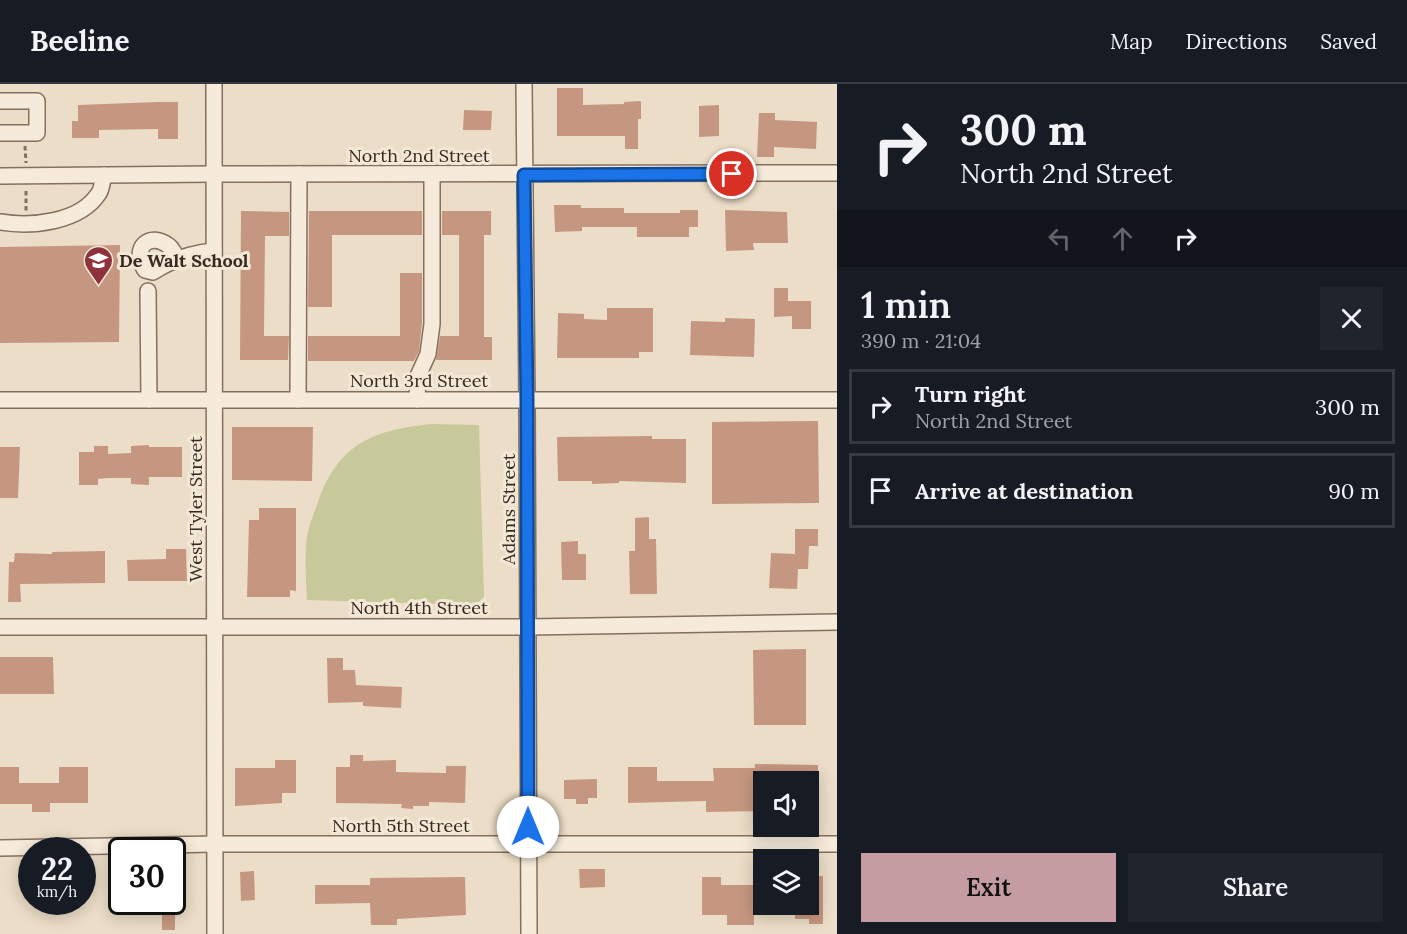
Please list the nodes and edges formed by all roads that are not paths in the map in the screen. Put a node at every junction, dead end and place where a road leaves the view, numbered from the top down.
1 (214, 84) edge
2 (524, 84) edge
3 (0, 101) edge
4 (0, 133) edge
5 (837, 173) edge
6 (214, 174) junction
7 (299, 174) junction
8 (104, 175) junction
9 (432, 175) junction
10 (524, 175) junction
11 (0, 176) edge
12 (0, 222) edge
13 (214, 251) junction
14 (178, 258) dead end
15 (148, 291) dead end
16 (0, 400) edge
17 (149, 400) junction
18 (214, 400) junction
19 (298, 400) junction
20 (417, 400) junction
21 (527, 400) junction
22 (837, 400) edge
23 (837, 622) edge
24 (0, 627) edge
25 (214, 627) junction
26 (527, 627) junction
27 (215, 844) junction
28 (837, 844) edge
29 (528, 845) junction
30 (0, 848) edge
31 (215, 934) edge
32 (529, 934) edge

1 - 6 street, West Tyler Street
2 - 10 street, Adams Street
3 - 4 street
5 - 10 street, North 2nd Street
6 - 7 street, North 2nd Street
6 - 8 street, North 2nd Street
6 - 13 street, West Tyler Street
7 - 9 street, North 2nd Street
7 - 19 street
8 - 11 street, North 2nd Street
8 - 12 street
9 - 10 street, North 2nd Street
9 - 20 street
10 - 21 street, Adams Street
13 - 14 street
13 - 18 street, West Tyler Street
15 - 17 street
16 - 17 street, North 3rd Street
17 - 18 street, North 3rd Street
18 - 19 street, North 3rd Street
18 - 25 street, West Tyler Street
19 - 20 street, North 3rd Street
20 - 21 street, North 3rd Street
21 - 22 street, North 3rd Street
21 - 26 street, Adams Street
23 - 26 street, North 4th Street
24 - 25 street, North 4th Street
25 - 26 street, North 4th Street
25 - 27 street, West Tyler Street
26 - 29 street, Adams Street
27 - 29 street, North 5th Street
27 - 30 street, North 5th Street
27 - 31 street, West Tyler Street
28 - 29 street, North 5th Street
29 - 32 street, Adams Street

